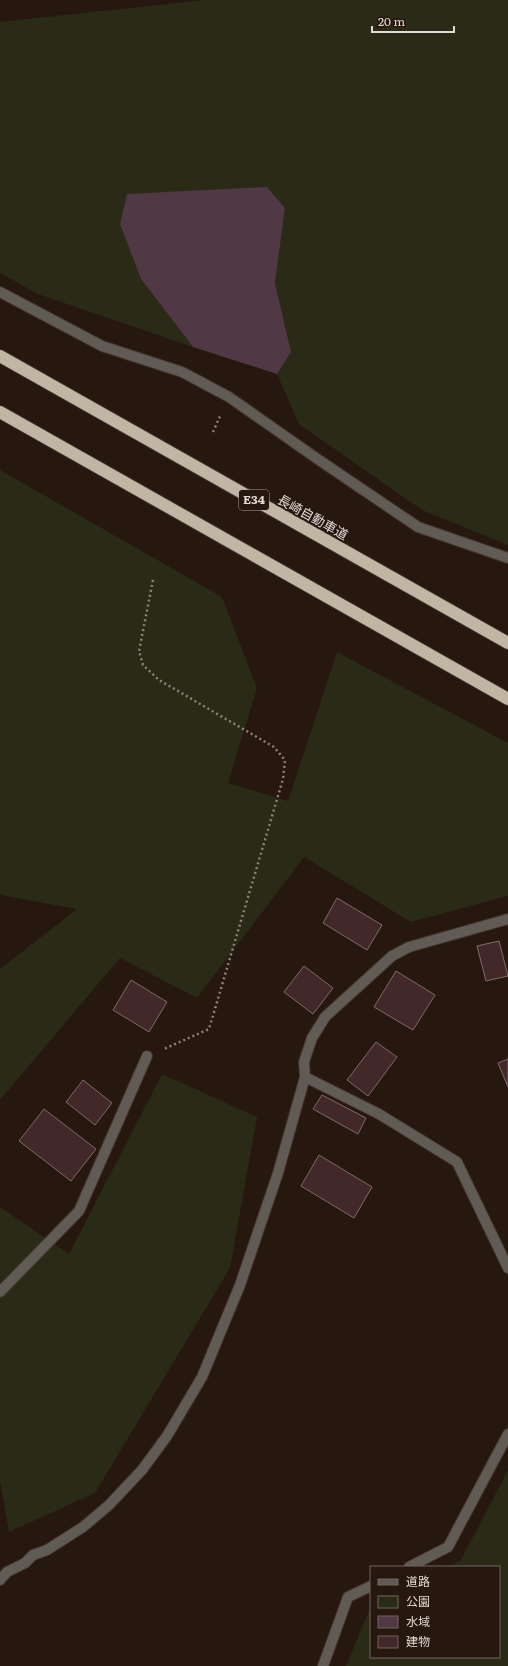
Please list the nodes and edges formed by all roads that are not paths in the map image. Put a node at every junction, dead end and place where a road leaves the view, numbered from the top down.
1 (0, 292) edge
2 (0, 356) edge
3 (0, 412) edge
4 (508, 558) edge
5 (508, 643) edge
6 (508, 698) edge
7 (508, 919) edge
8 (147, 1056) road end
9 (305, 1077) junction
10 (508, 1268) edge
11 (0, 1292) edge
12 (508, 1434) edge
13 (411, 1566) edge
14 (0, 1580) edge
15 (370, 1586) edge
16 (323, 1666) edge

1 - 4 street
2 - 5 highway, 長崎自動車道 / E34
3 - 6 highway
7 - 9 street
8 - 11 street
9 - 10 street
9 - 14 street
12 - 13 street
15 - 16 street

